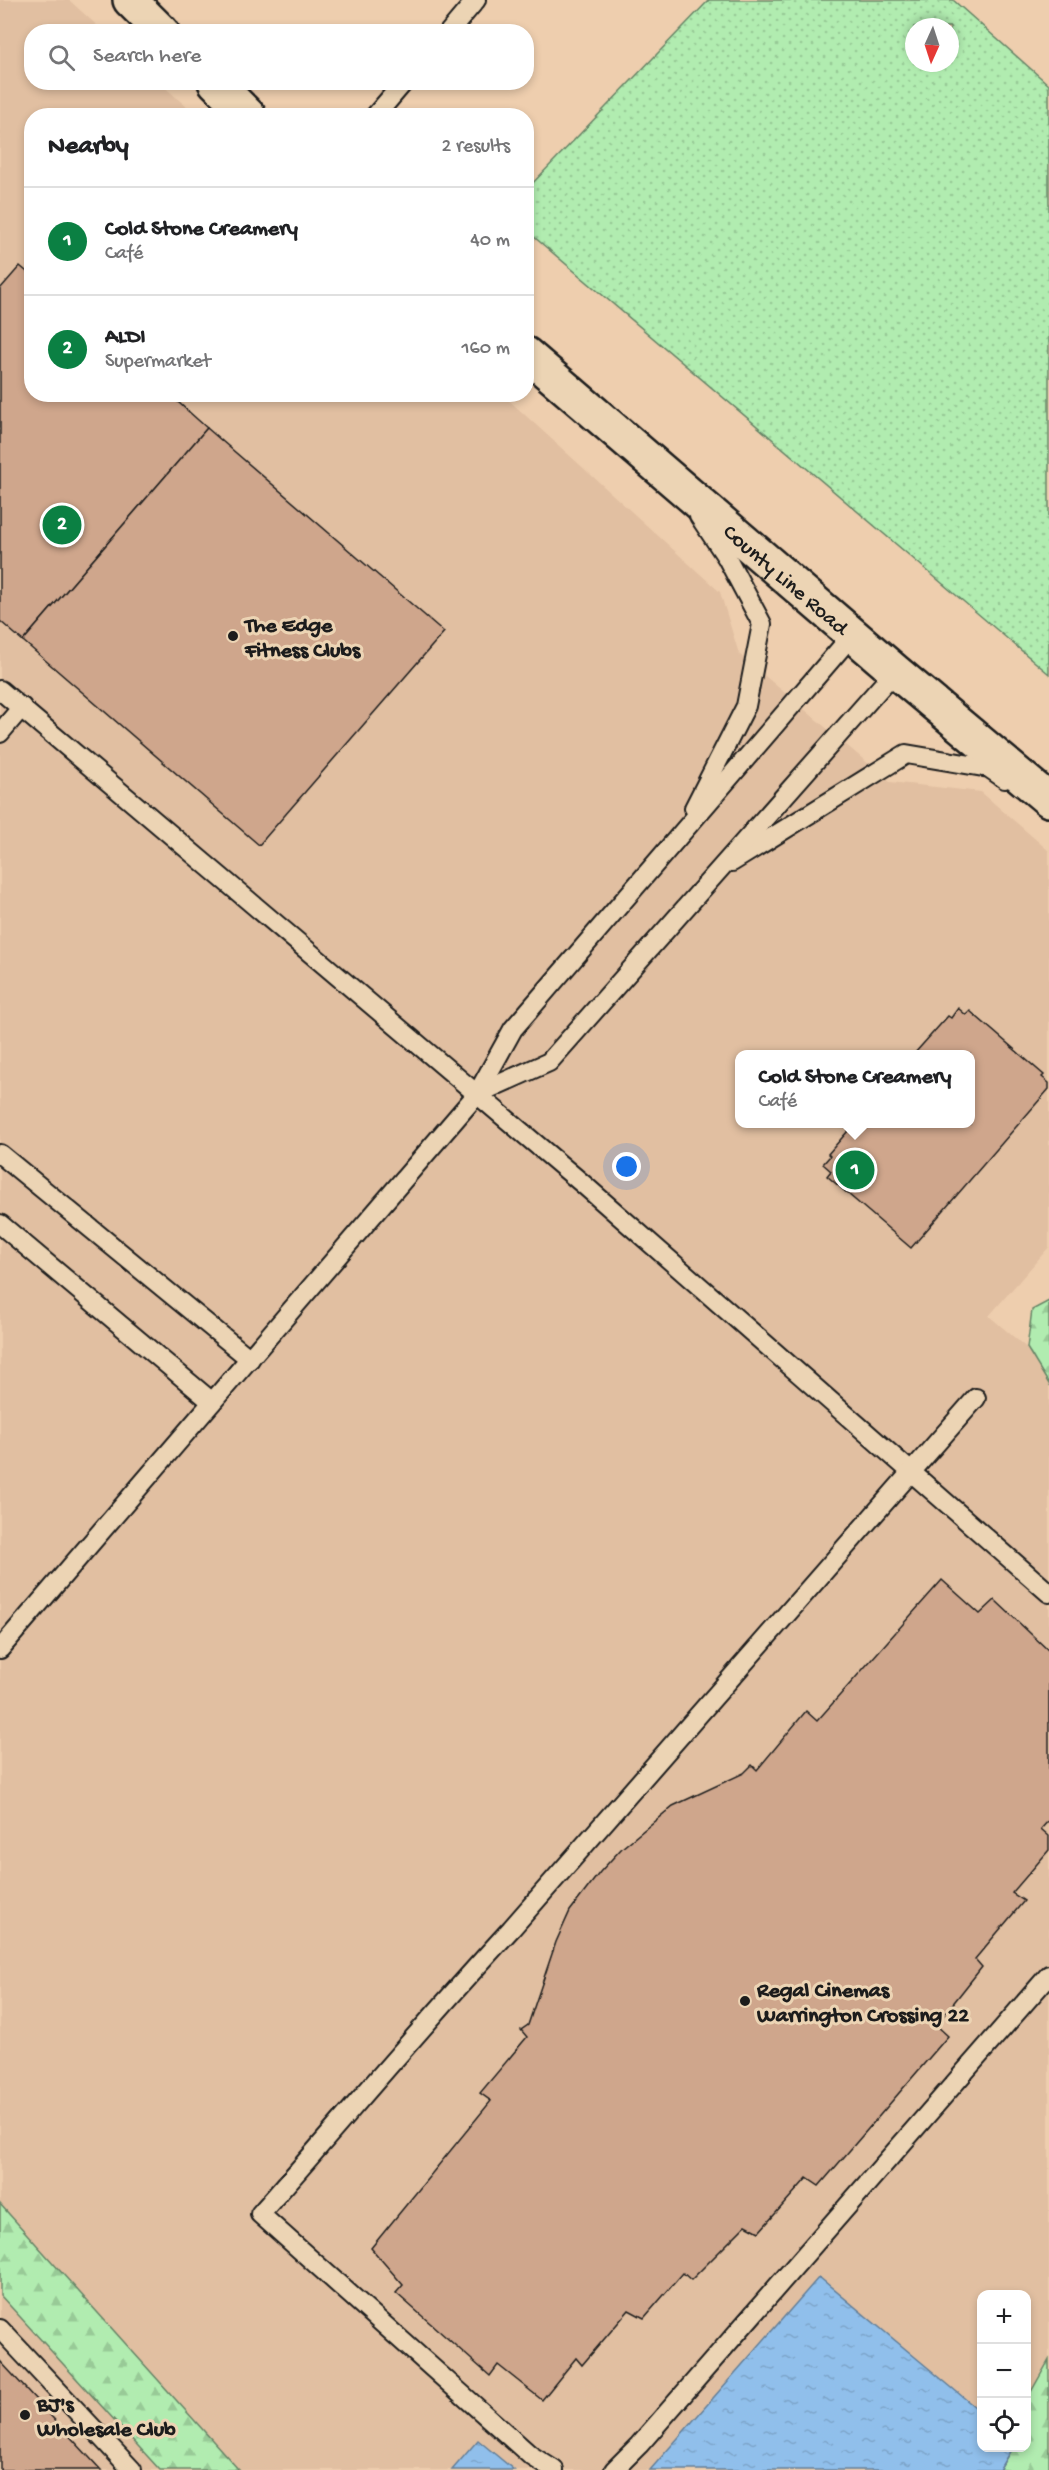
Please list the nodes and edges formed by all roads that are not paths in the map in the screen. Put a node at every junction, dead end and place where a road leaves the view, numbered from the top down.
1 (130, 0) edge
2 (476, 0) edge
3 (154, 24) edge
4 (455, 24) edge
5 (223, 90) edge
6 (397, 90) edge
7 (241, 108) edge
8 (382, 108) edge
9 (534, 361) edge
10 (675, 480) junction
11 (853, 634) junction
12 (895, 671) junction
13 (0, 690) edge
14 (22, 707) junction
15 (0, 733) edge
16 (1049, 800) edge
17 (1049, 808) edge
18 (680, 836) junction
19 (715, 872) junction
20 (477, 1094) junction
21 (0, 1154) edge
22 (0, 1224) edge
23 (250, 1359) junction
24 (976, 1398) dead end
25 (212, 1402) junction
26 (912, 1472) junction
27 (1049, 1593) edge
28 (0, 1649) edge
29 (1049, 1975) edge
30 (0, 2329) edge
31 (132, 2470) edge
32 (554, 2470) edge
33 (614, 2470) edge

1 - 3 main road
2 - 4 lane
5 - 7 main road
6 - 8 lane
9 - 10 main road, County Line Road
10 - 11 main road, County Line Road
10 - 18 lane
11 - 12 main road, County Line Road
11 - 18 lane
12 - 16 main road, County Line Road
12 - 19 lane
13 - 14 lane
14 - 15 lane
14 - 20 lane
17 - 19 lane
18 - 20 lane
19 - 20 lane
20 - 23 lane
20 - 26 lane
21 - 23 lane
22 - 25 lane
23 - 25 lane
24 - 26 lane
25 - 28 lane
26 - 27 lane
26 - 32 lane
29 - 33 lane
30 - 31 lane

